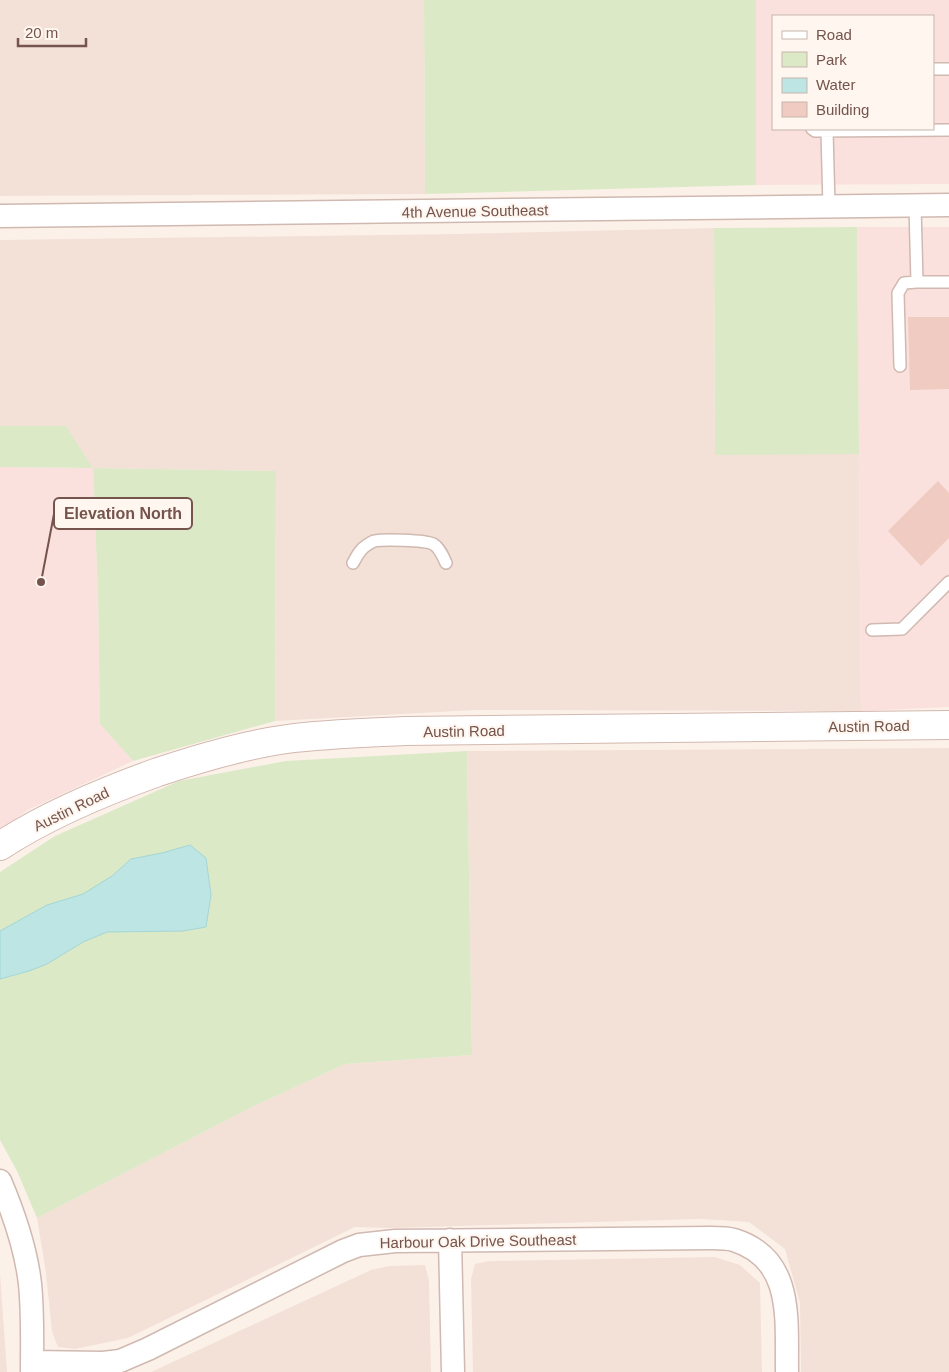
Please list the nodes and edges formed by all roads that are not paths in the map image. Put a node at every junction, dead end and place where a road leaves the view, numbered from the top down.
1 (949, 68) edge
2 (934, 69) edge
3 (814, 130) edge
4 (949, 130) edge
5 (827, 132) junction
6 (949, 205) edge
7 (915, 206) junction
8 (829, 207) junction
9 (0, 216) edge
10 (917, 282) junction
11 (949, 282) edge
12 (900, 366) dead end
13 (353, 563) dead end
14 (446, 563) dead end
15 (949, 582) edge
16 (872, 630) dead end
17 (949, 725) edge
18 (0, 846) edge
19 (0, 1181) edge
20 (450, 1240) junction
21 (32, 1367) edge
22 (453, 1372) edge
23 (787, 1372) edge

1 - 2 lane
3 - 5 lane
4 - 5 lane
5 - 8 lane
6 - 7 street, 4th Avenue Southeast
7 - 8 street, 4th Avenue Southeast
7 - 10 lane
8 - 9 street, 4th Avenue Southeast
10 - 11 lane
10 - 12 lane
13 - 14 lane
15 - 16 lane
17 - 18 street, Austin Road
19 - 21 street
20 - 21 street, Harbour Oak Drive Southeast
20 - 22 street
20 - 23 street, Harbour Oak Drive Southeast

